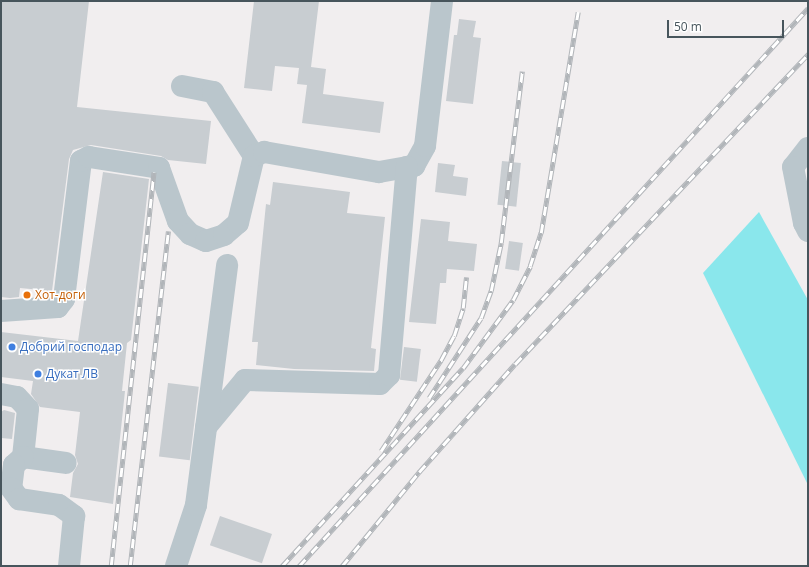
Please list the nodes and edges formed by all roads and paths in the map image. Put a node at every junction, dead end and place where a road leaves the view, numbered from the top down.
1 (442, 1) edge
2 (182, 86) dead end
3 (808, 148) edge
4 (254, 156) junction
5 (407, 167) junction
6 (808, 231) edge
7 (227, 265) dead end
8 (1, 311) edge
9 (1, 394) edge
10 (206, 427) junction
11 (66, 463) dead end
12 (12, 467) edge
13 (69, 566) edge
14 (176, 566) edge

1 - 5 street
2 - 4 street
3 - 6 street
4 - 5 street
4 - 8 street
5 - 10 street
7 - 10 street
9 - 12 street
10 - 14 street
11 - 12 street
12 - 13 street

